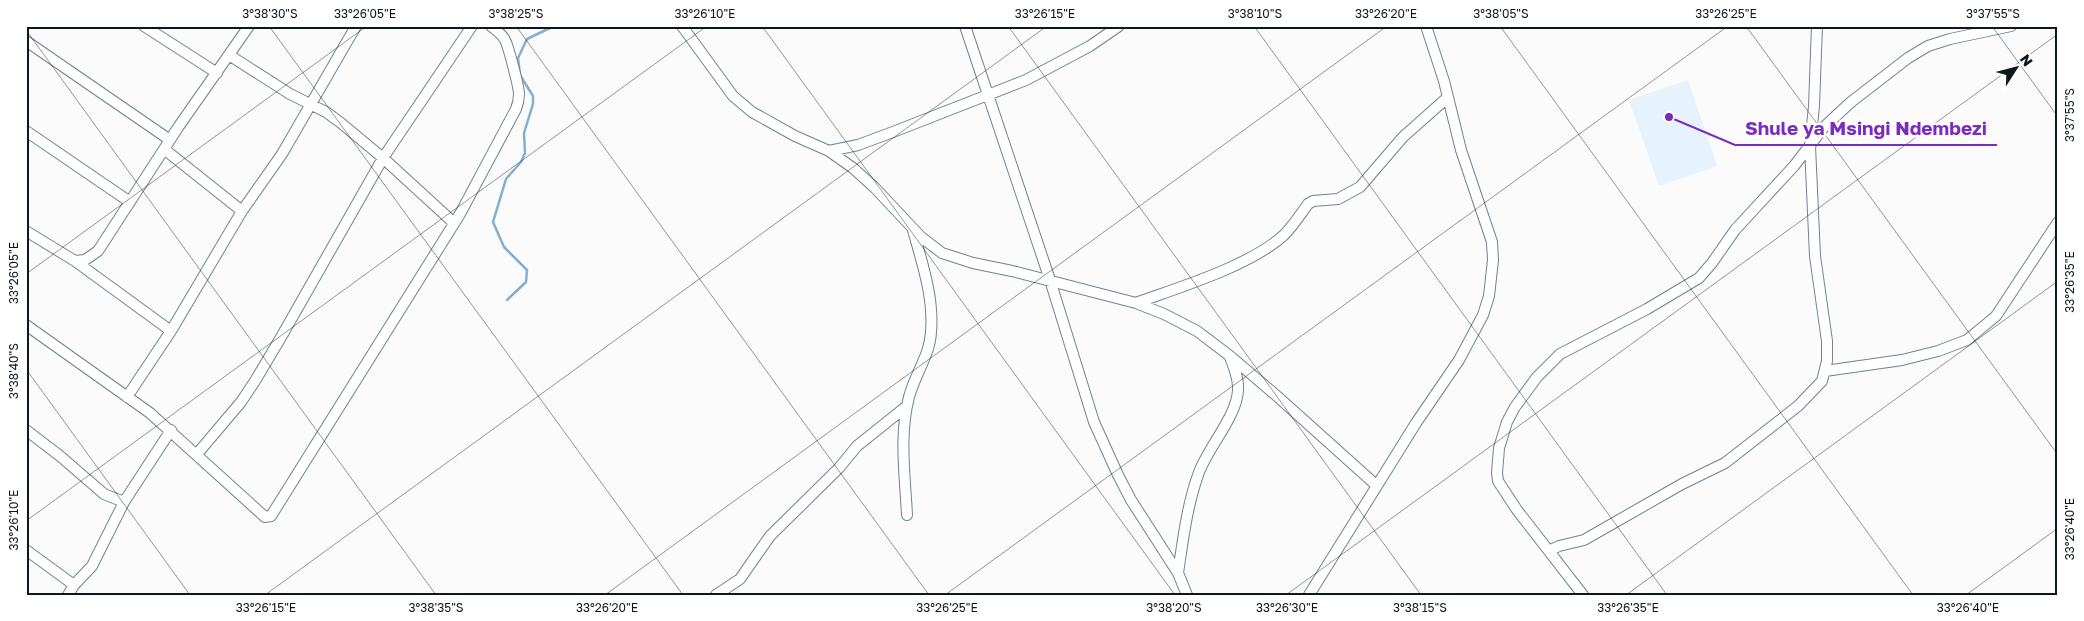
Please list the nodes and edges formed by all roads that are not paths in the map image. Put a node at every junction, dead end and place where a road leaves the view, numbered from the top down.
1 (144, 26) edge
2 (249, 26) edge
3 (356, 26) edge
4 (472, 26) edge
5 (491, 26) edge
6 (682, 26) edge
7 (965, 26) edge
8 (1119, 26) edge
9 (1426, 26) edge
10 (1816, 26) edge
11 (2011, 26) edge
12 (1986, 29) edge
13 (26, 41) edge
14 (229, 56) junction
15 (217, 73) junction
16 (988, 94) junction
17 (1448, 97) junction
18 (311, 104) junction
19 (26, 131) edge
20 (170, 140) junction
21 (1810, 146) junction
22 (164, 149) junction
23 (829, 151) junction
24 (383, 158) junction
25 (130, 202) junction
26 (242, 211) junction
27 (2058, 222) edge
28 (454, 223) junction
29 (26, 230) edge
30 (913, 230) junction
31 (75, 261) junction
32 (1050, 280) junction
33 (1136, 302) junction
34 (26, 325) edge
35 (171, 331) junction
36 (1230, 356) junction
37 (1825, 371) junction
38 (127, 396) junction
39 (907, 406) junction
40 (26, 430) edge
41 (171, 430) junction
42 (197, 454) junction
43 (1376, 485) junction
44 (124, 502) junction
45 (907, 515) dead end
46 (26, 550) edge
47 (1549, 551) junction
48 (1178, 572) junction
49 (74, 585) junction
50 (68, 595) edge
51 (716, 595) edge
52 (1187, 595) edge
53 (1309, 595) edge
54 (1583, 595) edge

1 - 15 street
2 - 14 street
3 - 18 street
4 - 24 street
5 - 28 street
6 - 23 street
7 - 16 street
8 - 16 street
9 - 17 street
10 - 21 street
11 - 12 street
12 - 21 street
13 - 20 street
14 - 15 street
14 - 18 street
15 - 20 street
16 - 23 street
16 - 32 street
17 - 33 street
17 - 43 street
18 - 24 street
18 - 26 street
19 - 25 street
20 - 22 street
21 - 37 street
21 - 47 street
22 - 25 street
22 - 26 street
23 - 30 street
24 - 28 street
24 - 42 street
25 - 31 street
26 - 35 street
27 - 37 street
28 - 42 street
29 - 31 street
30 - 32 street
30 - 39 street
31 - 35 street
32 - 33 street
32 - 48 street
33 - 36 street
34 - 38 street
35 - 38 street
36 - 43 street
36 - 48 street
37 - 47 street
38 - 41 street
39 - 45 street
39 - 51 street
40 - 44 street
41 - 42 street
41 - 44 street
43 - 53 street
44 - 49 street
46 - 49 street
47 - 54 street
48 - 52 street
49 - 50 street

